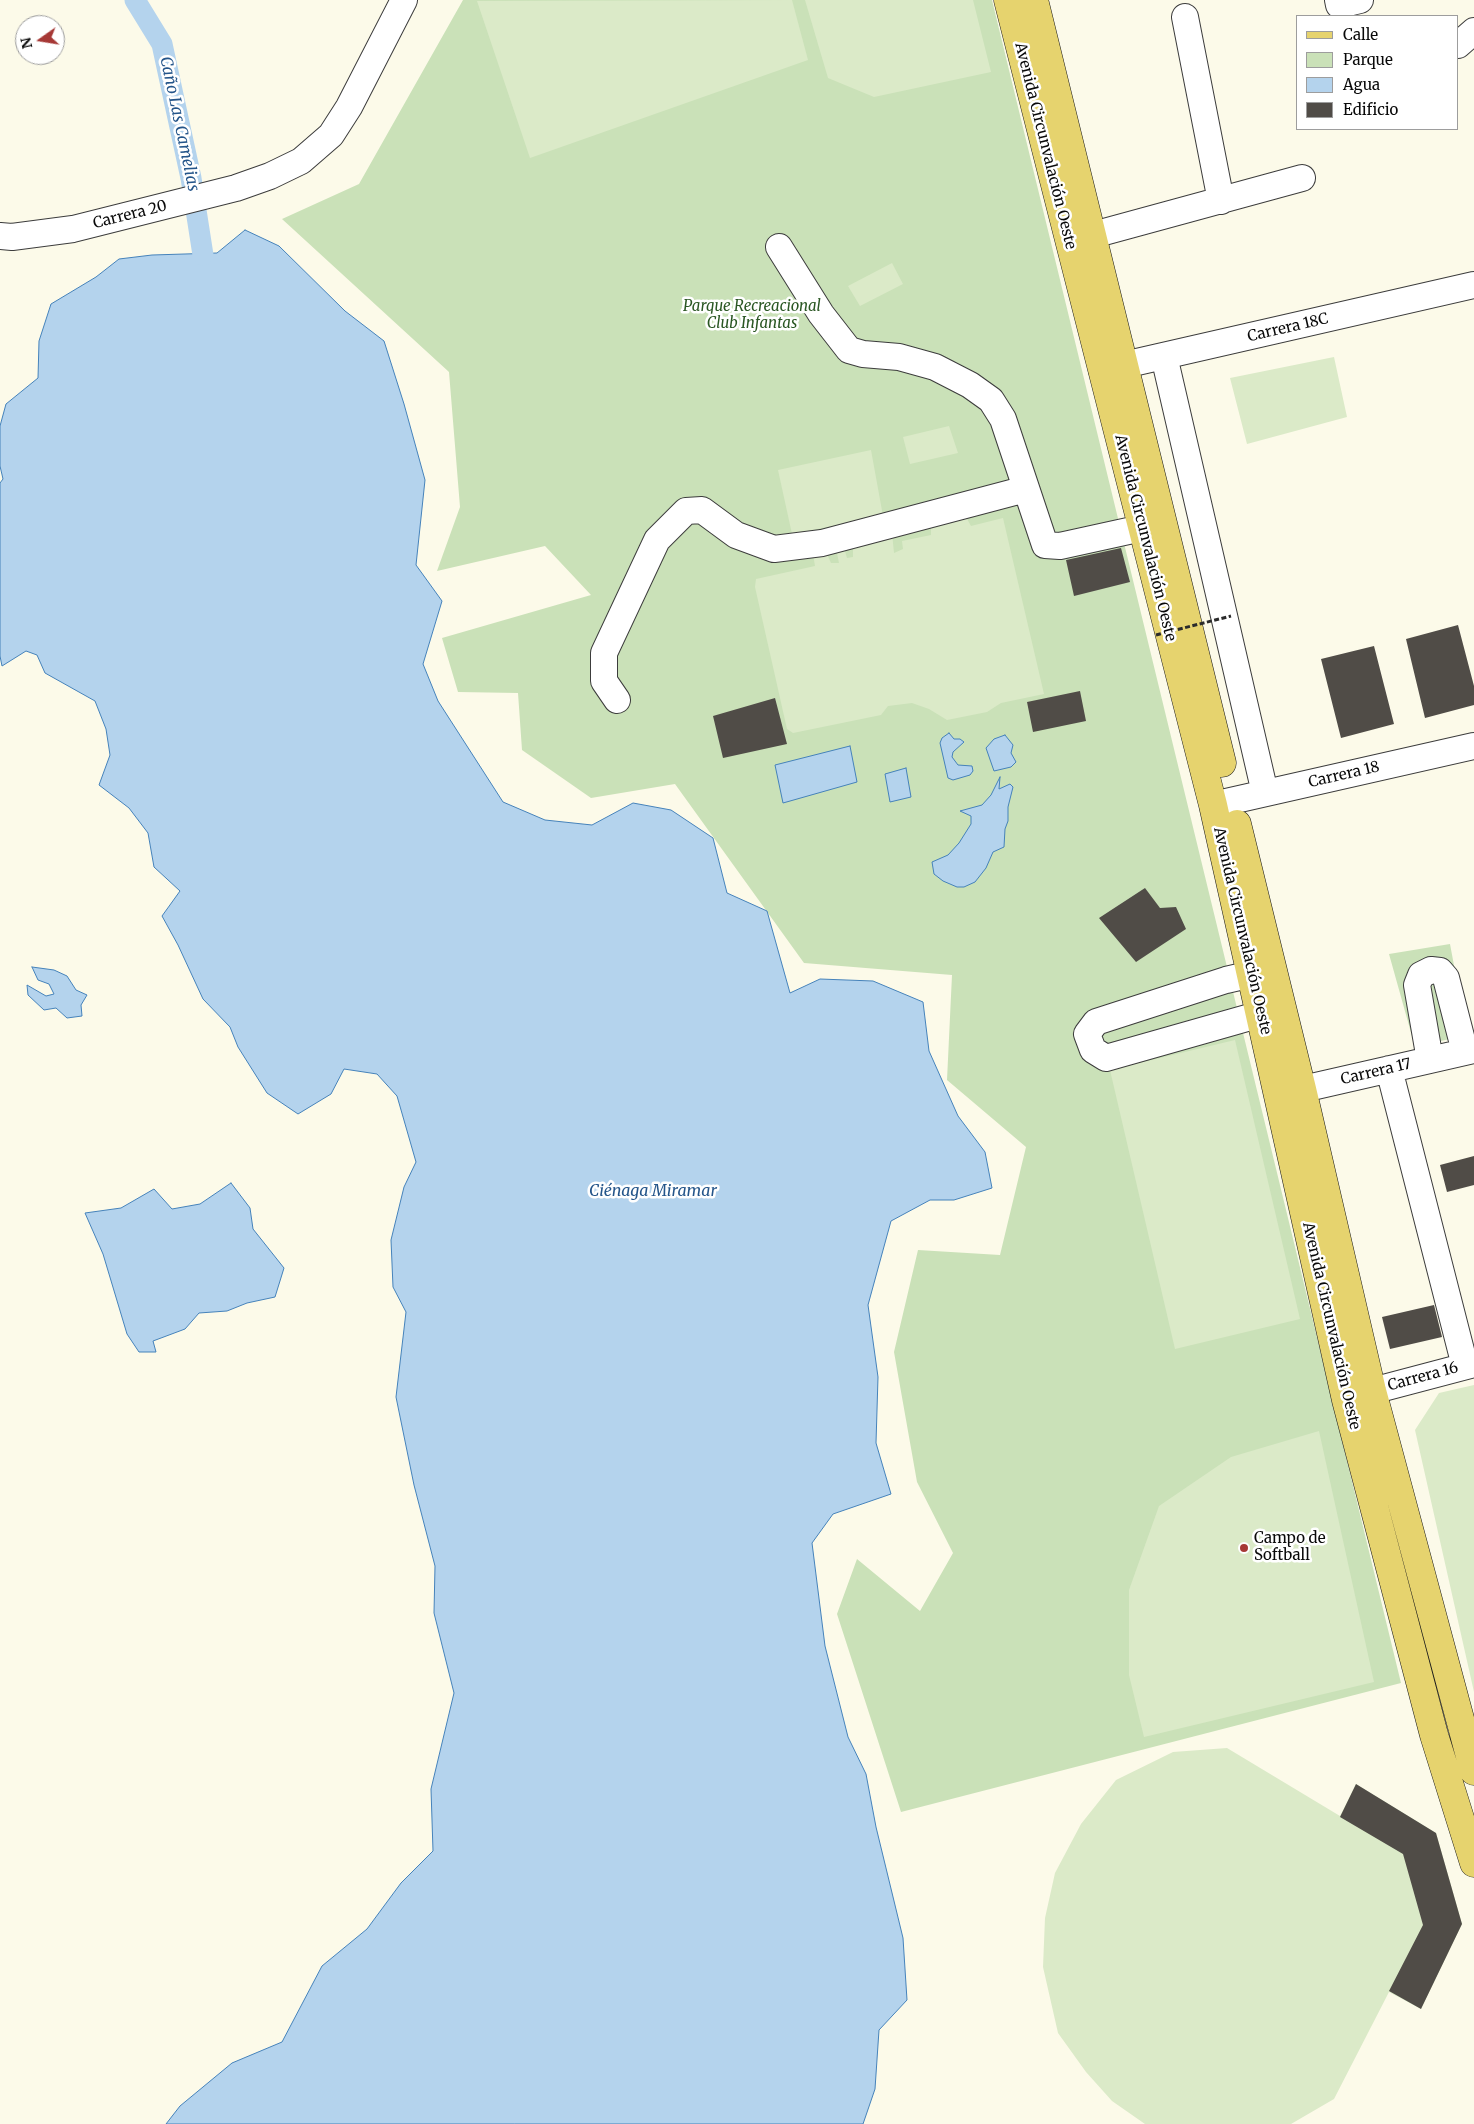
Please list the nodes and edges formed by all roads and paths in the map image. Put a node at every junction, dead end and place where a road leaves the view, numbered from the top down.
1 (404, 0) edge
2 (1008, 0) edge
3 (1034, 0) edge
4 (1185, 16) dead end
5 (1474, 31) edge
6 (1459, 44) edge
7 (1302, 178) dead end
8 (1220, 201) junction
9 (0, 236) edge
10 (1093, 236) junction
11 (779, 247) dead end
12 (1474, 285) edge
13 (1164, 356) junction
14 (1113, 368) junction
15 (1026, 489) junction
16 (1142, 528) junction
17 (1231, 616) dead end
18 (1156, 635) dead end
19 (617, 700) dead end
20 (1474, 746) edge
21 (1266, 793) junction
22 (1222, 803) junction
23 (1252, 974) junction
24 (1261, 1014) junction
25 (1469, 1051) edge
26 (1430, 1060) junction
27 (1389, 1069) junction
28 (1290, 1092) junction
29 (1470, 1365) edge
30 (1372, 1391) junction
31 (1470, 1742) edge
32 (1437, 1744) junction
33 (1474, 1863) edge

1 - 9 street, Carrera 20
2 - 14 main road, Avenida Circunvalación Oeste
3 - 10 main road, Avenida Circunvalación Oeste
4 - 8 street
5 - 6 street
7 - 8 street
8 - 10 street
10 - 14 main road, Avenida Circunvalación Oeste
11 - 15 street
12 - 13 street, Carrera 18C
13 - 14 street, Carrera 18C
13 - 21 street
14 - 16 main road, Avenida Circunvalación Oeste
14 - 22 main road, Avenida Circunvalación Oeste
15 - 16 street
15 - 19 street
16 - 22 main road, Avenida Circunvalación Oeste
17 - 18 path, bridge
20 - 21 street, Carrera 18
21 - 22 street, Carrera 18
22 - 23 main road, Avenida Circunvalación Oeste
22 - 28 main road, Avenida Circunvalación Oeste
23 - 24 main road, Avenida Circunvalación Oeste
23 - 24 street
24 - 28 main road, Avenida Circunvalación Oeste
25 - 26 street, Carrera 17
25 - 26 street
26 - 27 street, Carrera 17
27 - 28 street, Carrera 17
27 - 29 street
28 - 30 main road, Avenida Circunvalación Oeste
28 - 32 main road, Avenida Circunvalación Oeste
29 - 30 street, Carrera 16
30 - 31 main road, Avenida Circunvalación Oeste
31 - 32 street
32 - 33 main road, Avenida Circunvalación Oeste

